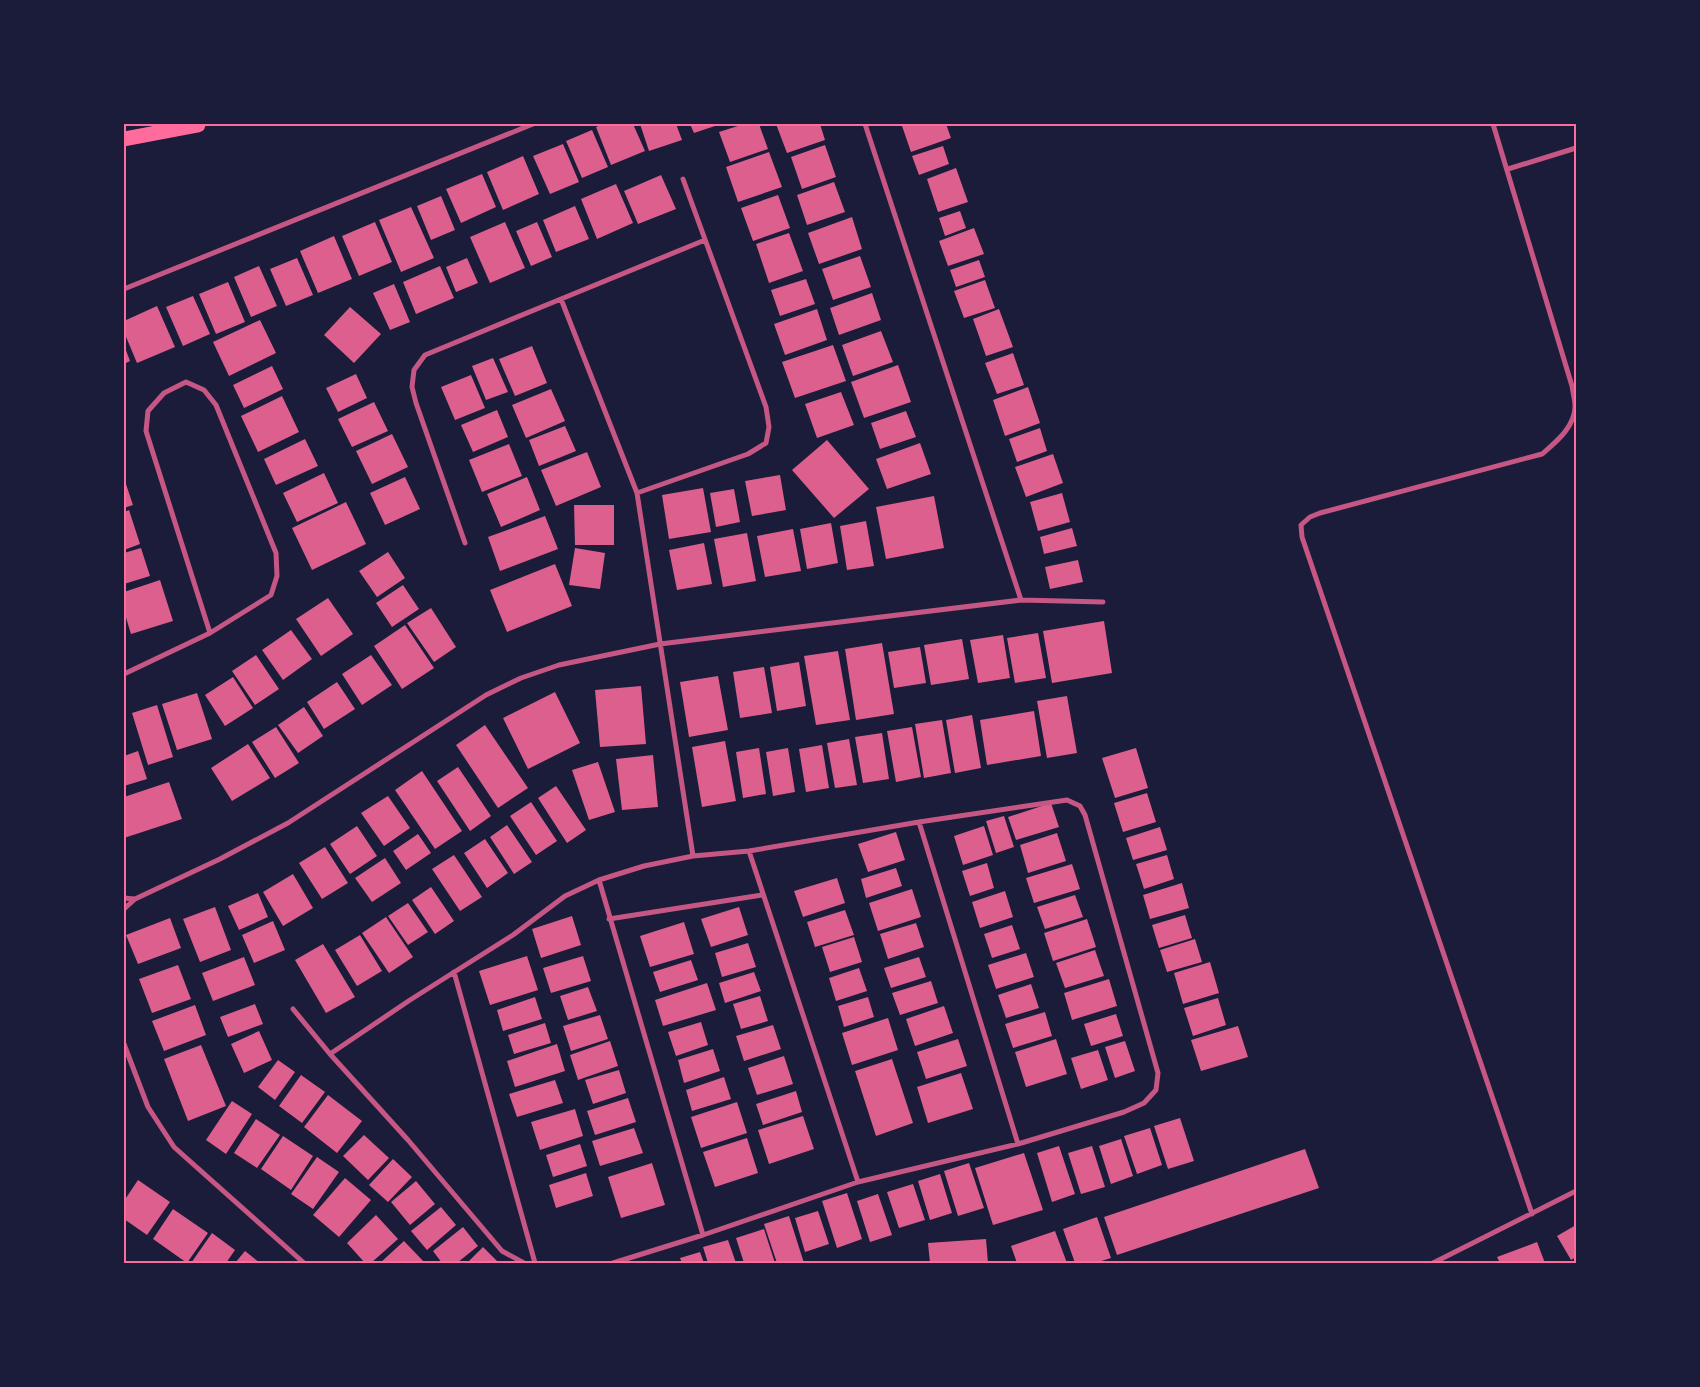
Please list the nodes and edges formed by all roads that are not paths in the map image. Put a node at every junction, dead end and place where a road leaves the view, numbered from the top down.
1 (199, 124) edge
2 (533, 124) edge
3 (865, 124) edge
4 (1493, 124) edge
5 (124, 139) edge
6 (1576, 148) edge
7 (1508, 169) junction
8 (683, 179) dead end
9 (705, 240) junction
10 (124, 289) edge
11 (561, 299) junction
12 (637, 493) junction
13 (465, 543) dead end
14 (1021, 600) junction
15 (1104, 602) dead end
16 (210, 633) junction
17 (660, 644) junction
18 (124, 674) edge
19 (919, 822) junction
20 (749, 851) junction
21 (692, 856) junction
22 (599, 880) junction
23 (762, 895) junction
24 (124, 898) edge
25 (135, 899) junction
26 (124, 909) edge
27 (609, 919) junction
28 (454, 972) junction
29 (293, 1008) dead end
30 (124, 1044) edge
31 (330, 1054) junction
32 (1018, 1144) junction
33 (858, 1182) junction
34 (1576, 1192) edge
35 (1532, 1214) junction
36 (704, 1235) junction
37 (304, 1263) edge
38 (524, 1263) edge
39 (535, 1263) edge
40 (613, 1263) edge
41 (1433, 1263) edge

1 - 5 highway
2 - 10 street
3 - 14 street
4 - 7 street
6 - 7 street
7 - 35 street
8 - 9 street
9 - 11 street
9 - 12 street
11 - 12 street
11 - 13 street
12 - 17 street
14 - 15 street
14 - 17 street
16 - 16 street
16 - 18 street
17 - 21 street
17 - 25 street
19 - 20 street
19 - 32 street
19 - 32 street
20 - 21 street
20 - 23 street
21 - 22 street
22 - 27 street
22 - 28 street
23 - 27 street
23 - 33 street
24 - 25 street
25 - 26 street
27 - 36 street
28 - 31 street
28 - 39 street
29 - 31 street
30 - 37 street
31 - 38 street
32 - 33 street
33 - 36 street
34 - 35 street
35 - 41 street
36 - 40 street

